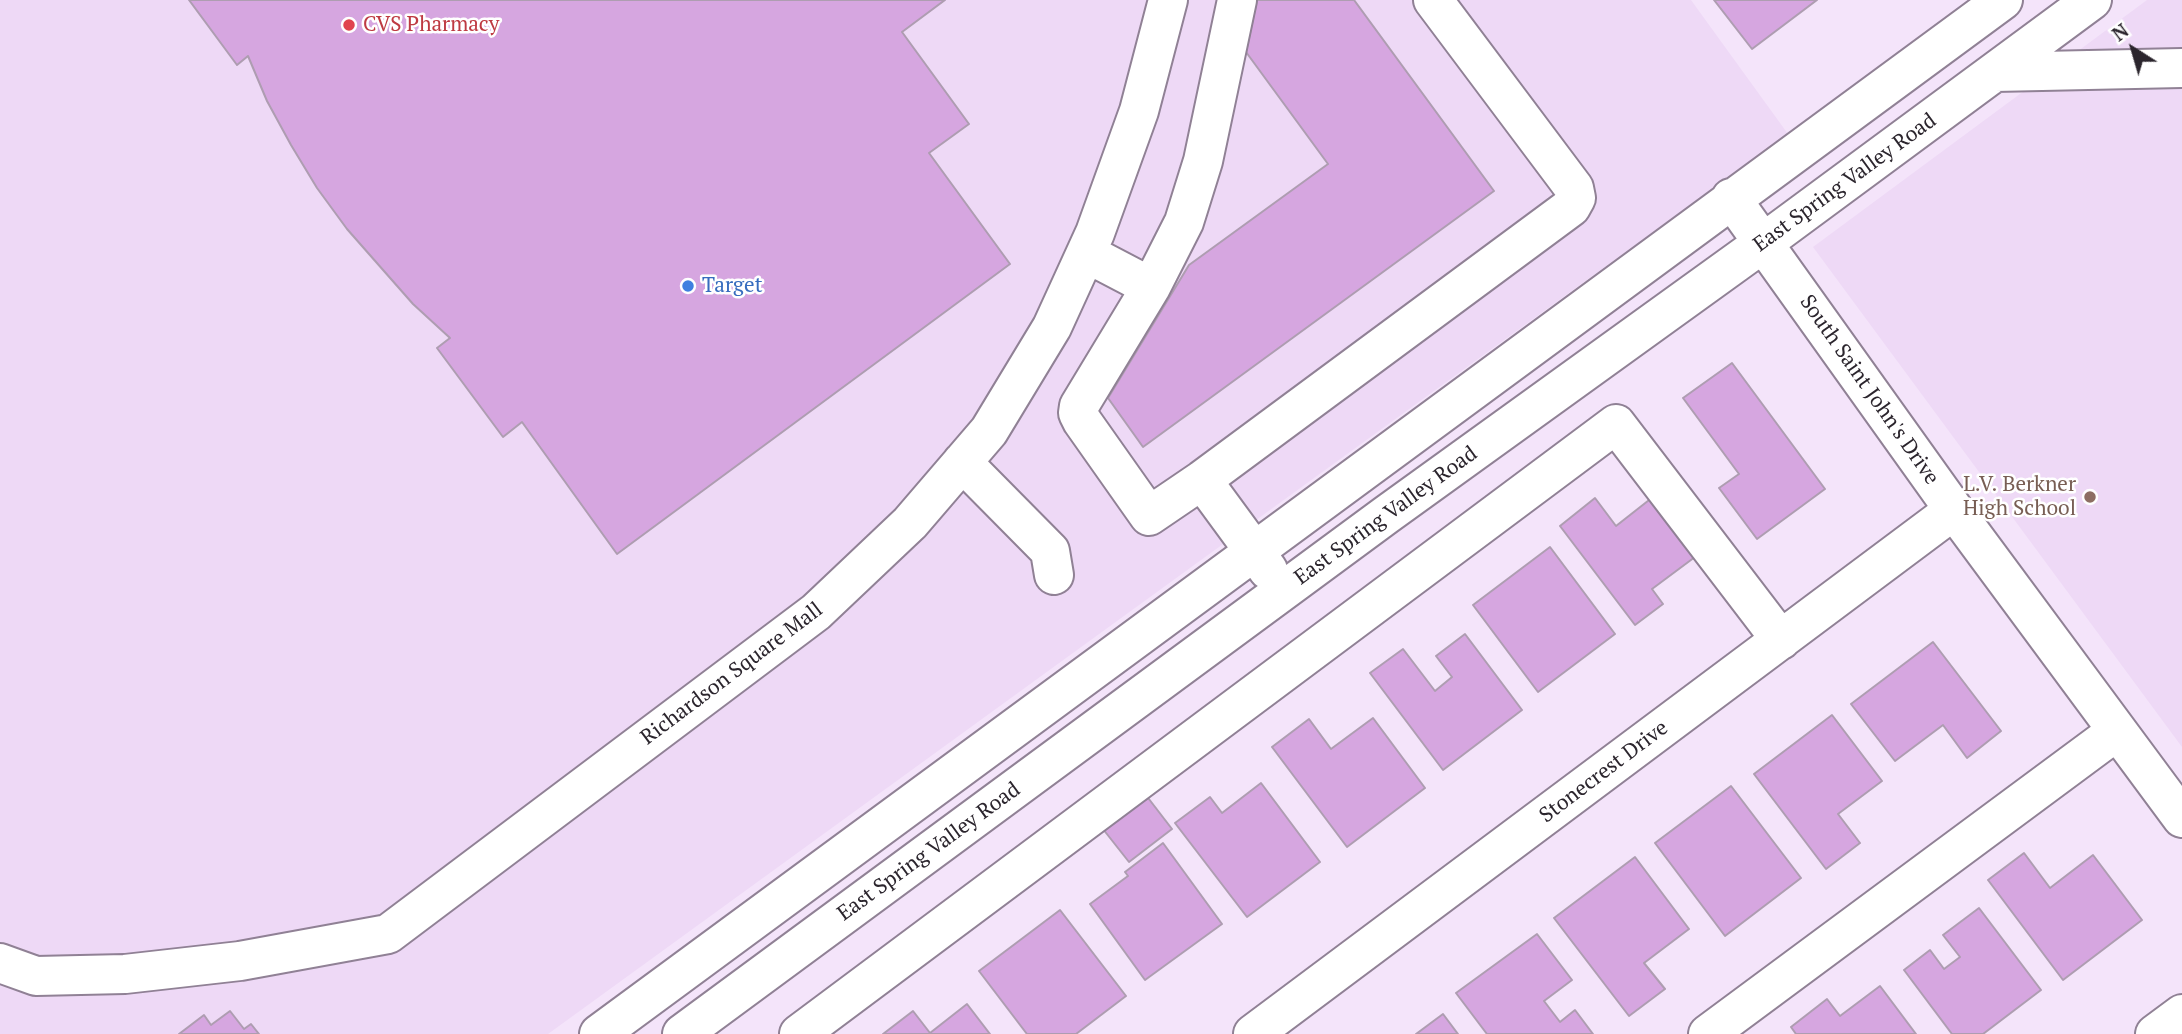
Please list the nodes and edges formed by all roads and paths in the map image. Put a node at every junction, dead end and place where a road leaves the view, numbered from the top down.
1 (1168, 0) edge
2 (1237, 0) edge
3 (1433, 0) edge
4 (2003, 0) edge
5 (2092, 0) edge
6 (2182, 68) edge
7 (1995, 72) junction
8 (1731, 198) junction
9 (1763, 243) junction
10 (1086, 253) junction
11 (1151, 288) junction
12 (962, 462) junction
13 (1202, 480) junction
14 (1954, 510) junction
15 (1253, 551) junction
16 (1054, 575) dead end
17 (1283, 592) junction
18 (1781, 640) junction
19 (2118, 731) junction
20 (2182, 818) edge
21 (0, 964) edge
22 (2182, 1014) edge
23 (598, 1034) edge
24 (682, 1034) edge
25 (799, 1034) edge
26 (1253, 1034) edge
27 (1708, 1034) edge
28 (2155, 1034) edge

1 - 10 street, Richardson Square Mall
2 - 11 street
3 - 13 street
4 - 8 street
5 - 7 street, East Spring Valley Road
6 - 7 street
7 - 9 street, East Spring Valley Road
8 - 9 street, South Saint John's Drive
8 - 15 street
9 - 14 street, South Saint John's Drive
9 - 17 street, East Spring Valley Road
10 - 11 street
10 - 12 street, Richardson Square Mall
11 - 13 street
12 - 16 street
12 - 21 street, Richardson Square Mall
13 - 15 street
14 - 18 street, Stonecrest Drive
14 - 19 street, South Saint John's Drive
15 - 17 street
15 - 23 street
17 - 24 street, East Spring Valley Road
18 - 25 street
18 - 26 street, Stonecrest Drive
19 - 20 street, South Saint John's Drive
19 - 27 street
22 - 28 street

